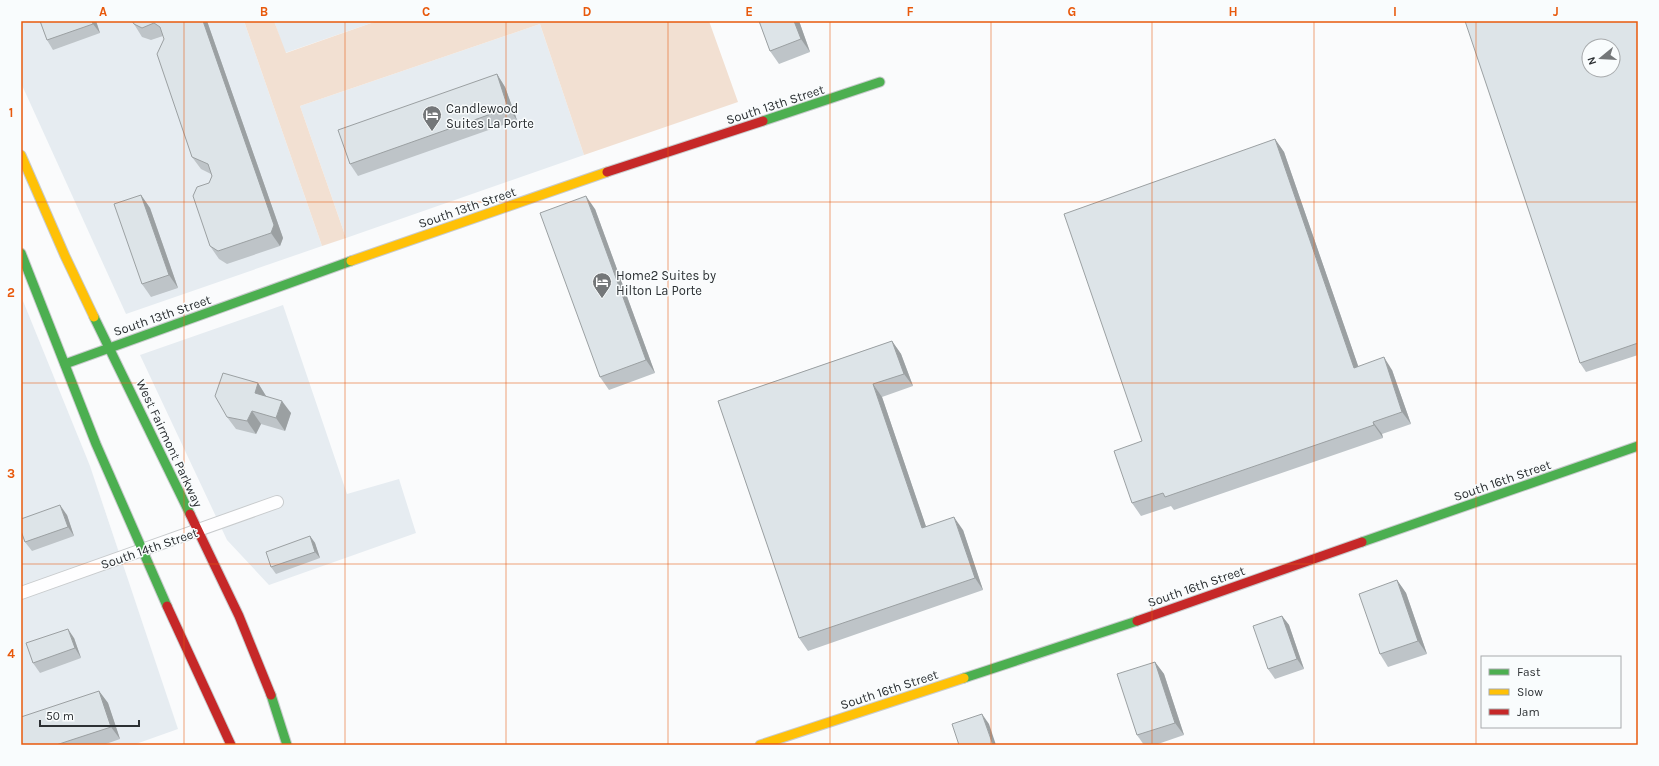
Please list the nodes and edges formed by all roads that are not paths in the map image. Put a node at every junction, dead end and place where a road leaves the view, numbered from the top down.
1 (880, 82) dead end
2 (21, 155) edge
3 (21, 253) edge
4 (110, 347) junction
5 (65, 364) junction
6 (1638, 446) edge
7 (276, 502) dead end
8 (197, 531) junction
9 (142, 550) junction
10 (21, 593) edge
11 (231, 745) edge
12 (286, 745) edge
13 (760, 745) edge

1 - 4 street, South 13th Street
2 - 4 street, West Fairmont Parkway
3 - 5 street
4 - 5 street, South 13th Street
4 - 8 street, West Fairmont Parkway
5 - 9 street
6 - 13 street, South 16th Street
7 - 8 street, South 14th Street
8 - 9 street, South 14th Street
8 - 12 street, West Fairmont Parkway
9 - 10 street, South 14th Street
9 - 11 street

